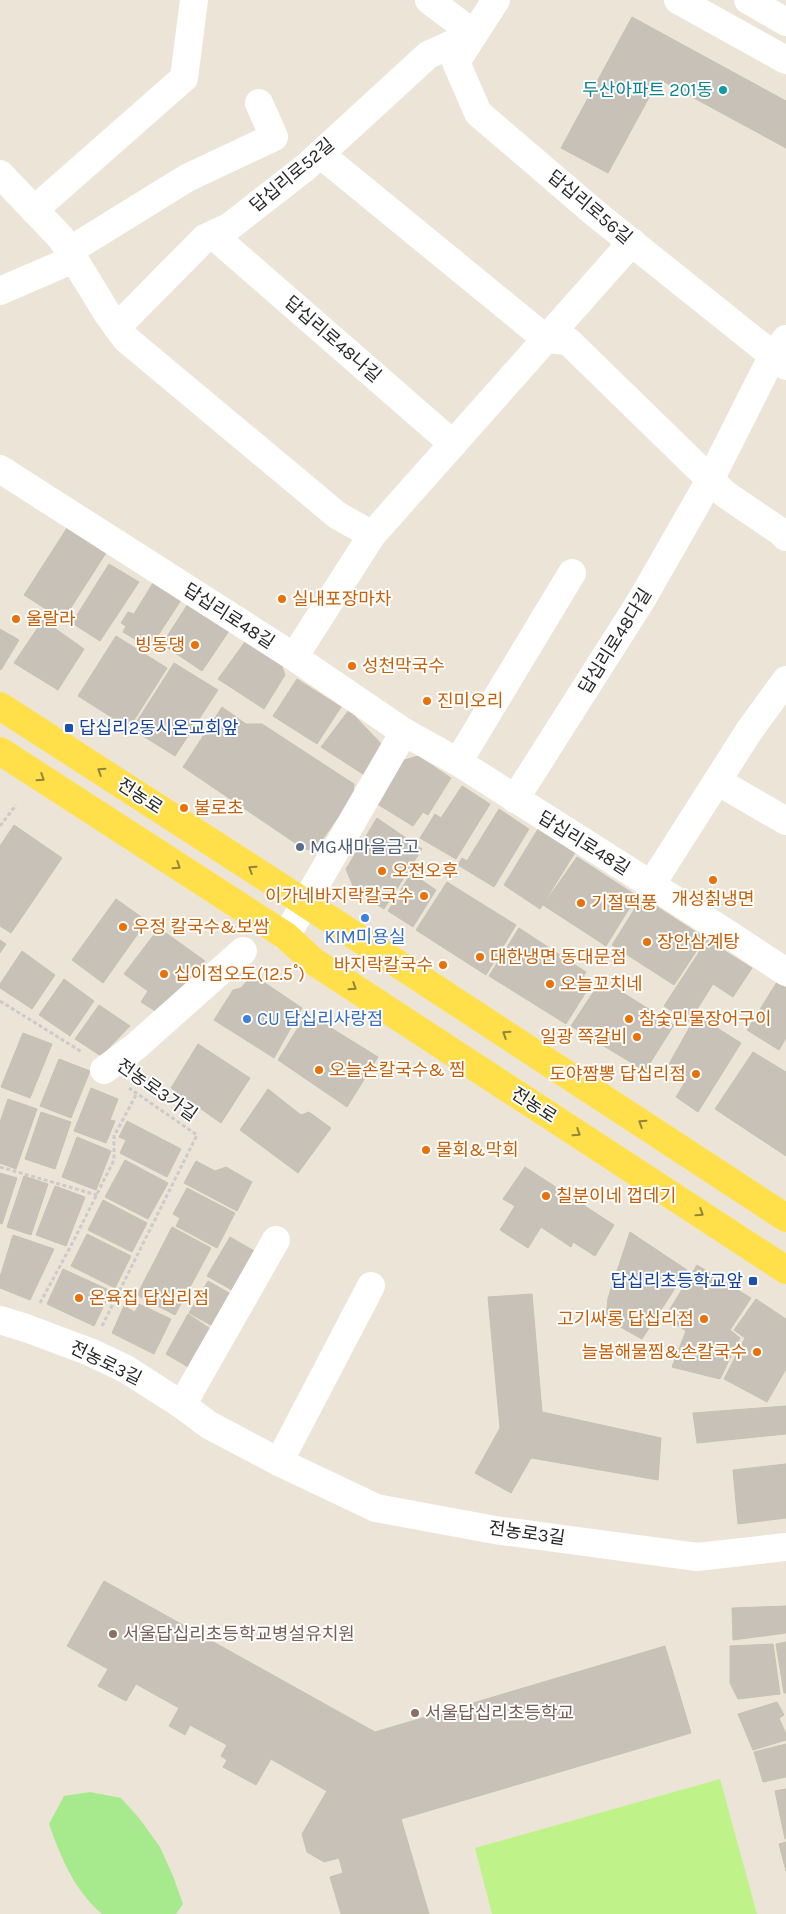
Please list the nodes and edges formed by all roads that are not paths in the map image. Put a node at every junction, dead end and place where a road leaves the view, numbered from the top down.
1 (194, 0) edge
2 (428, 0) edge
3 (496, 0) edge
4 (678, 0) edge
5 (748, 0) edge
6 (786, 22) edge
7 (474, 34) junction
8 (786, 60) edge
9 (259, 103) dead end
10 (320, 154) junction
11 (0, 174) edge
12 (34, 210) junction
13 (213, 234) junction
14 (632, 242) junction
15 (72, 255) junction
16 (0, 291) edge
17 (117, 327) junction
18 (546, 339) junction
19 (782, 353) edge
20 (453, 444) junction
21 (0, 469) edge
22 (710, 480) junction
23 (372, 535) junction
24 (786, 537) edge
25 (572, 573) dead end
26 (294, 657) junction
27 (786, 680) edge
28 (0, 706) edge
29 (404, 732) junction
30 (0, 751) edge
31 (458, 762) junction
32 (716, 781) junction
33 (515, 799) junction
34 (786, 820) edge
35 (651, 885) junction
36 (305, 903) junction
37 (286, 936) junction
38 (243, 952) dead end
39 (786, 972) edge
40 (104, 1070) road end
41 (786, 1218) edge
42 (276, 1240) dead end
43 (786, 1270) edge
44 (371, 1286) dead end
45 (0, 1320) edge
46 (182, 1405) junction
47 (279, 1462) junction
48 (786, 1547) edge

1 - 12 street
2 - 7 street
3 - 7 street, 답십리로56길
4 - 8 street
5 - 6 street
7 - 10 street, 답십리로52길
7 - 14 street, 답십리로56길
9 - 15 street
10 - 13 street, 답십리로52길
10 - 18 street
11 - 12 street
12 - 15 street
13 - 17 street, 답십리로52길
13 - 20 street, 답십리로48나길
14 - 18 street
14 - 19 street, 답십리로56길
15 - 16 street
15 - 17 street
17 - 23 street
18 - 20 street
18 - 22 street
19 - 22 street, 답십리로48다길
20 - 23 street
21 - 26 street, 답십리로48길
22 - 24 street
22 - 33 street, 답십리로48다길
23 - 26 street
25 - 31 street
26 - 29 street, 답십리로48길
27 - 32 street
36 -> 28 main road, 전농로
29 - 31 street, 답십리로48길
29 - 36 street
30 -> 37 main road, 전농로
31 - 33 street, 답십리로48길
32 - 34 street
32 - 35 street
33 - 35 street, 답십리로48길
35 - 39 street, 답십리로48길
36 - 37 street
41 -> 36 main road, 전농로
37 -> 43 main road, 전농로
38 - 40 street
42 - 46 street
44 - 47 street
45 - 46 street, 전농로3길
46 - 47 street, 전농로3길
47 - 48 street, 전농로3길

